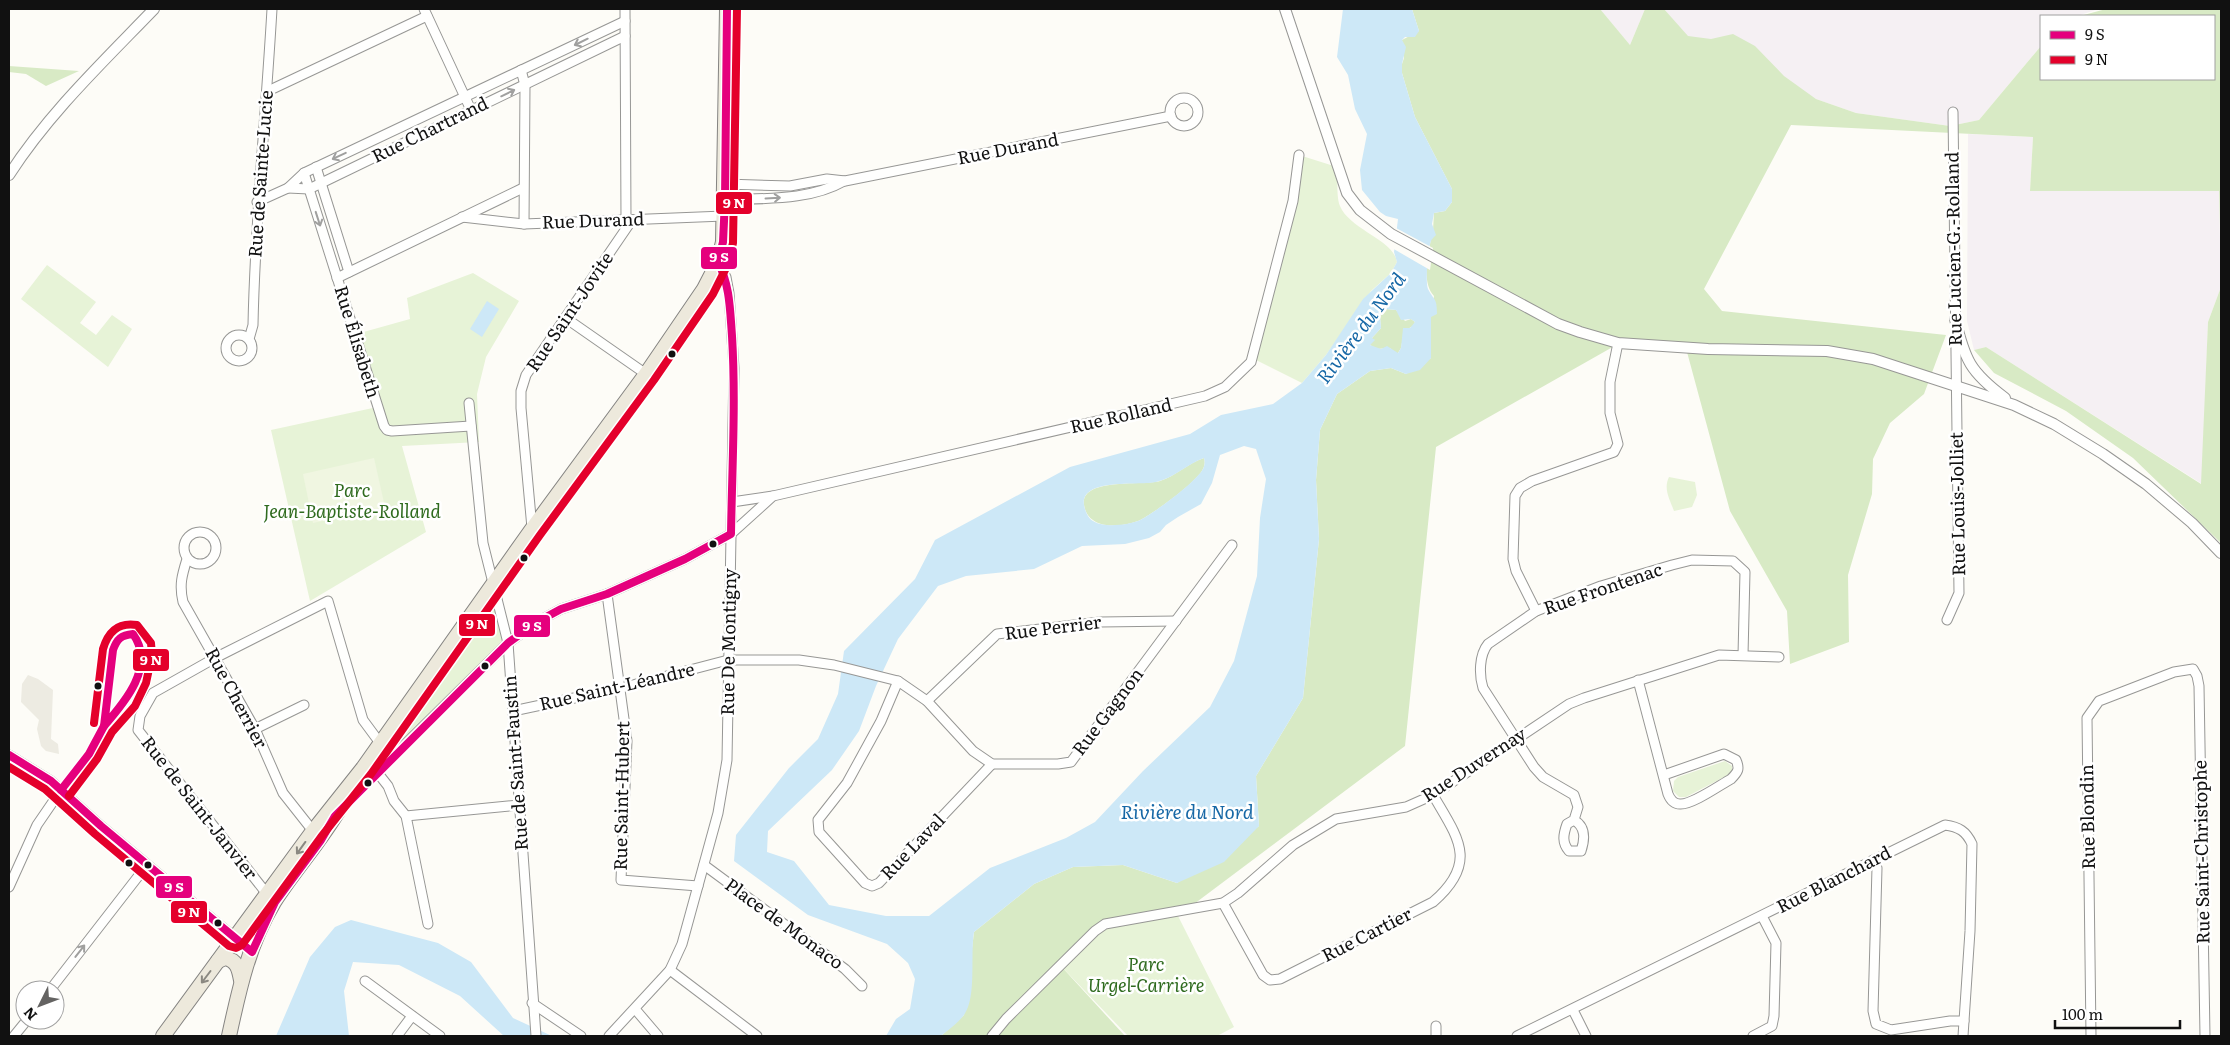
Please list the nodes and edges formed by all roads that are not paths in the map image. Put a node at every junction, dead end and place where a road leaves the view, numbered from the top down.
1 (154, 9) edge
2 (272, 9) edge
3 (625, 9) edge
4 (727, 9) edge
5 (1285, 9) edge
6 (426, 12) edge
7 (625, 21) junction
8 (625, 36) junction
9 (563, 51) junction
10 (570, 63) junction
11 (521, 70) junction
12 (525, 84) junction
13 (268, 91) junction
14 (465, 97) junction
15 (471, 110) junction
16 (1953, 112) dead end
17 (1171, 116) dead end
18 (1298, 156) dead end
19 (316, 167) junction
20 (304, 173) junction
21 (9, 175) edge
22 (845, 181) junction
23 (320, 183) junction
24 (725, 184) junction
25 (288, 188) junction
26 (523, 188) junction
27 (308, 189) junction
28 (725, 200) junction
29 (258, 202) junction
30 (724, 216) junction
31 (462, 217) junction
32 (629, 220) junction
33 (524, 224) junction
34 (718, 262) junction
35 (349, 272) junction
36 (337, 278) junction
37 (567, 318) junction
38 (1955, 319) junction
39 (249, 339) dead end
40 (1618, 344) junction
41 (646, 374) junction
42 (1956, 385) junction
43 (469, 403) dead end
44 (2014, 404) junction
45 (471, 426) junction
46 (773, 496) junction
47 (732, 502) junction
48 (532, 529) junction
49 (731, 534) junction
50 (1232, 545) dead end
51 (2221, 553) edge
52 (187, 559) dead end
53 (494, 585) junction
54 (607, 594) junction
55 (1536, 611) junction
56 (1947, 620) dead end
57 (1176, 621) junction
58 (508, 643) junction
59 (1743, 655) junction
60 (1779, 657) dead end
61 (215, 658) junction
62 (728, 660) junction
63 (2192, 669) joint
64 (894, 680) junction
65 (1638, 680) junction
66 (621, 688) junction
67 (927, 702) junction
68 (304, 705) dead end
69 (514, 711) junction
70 (255, 729) junction
71 (1516, 739) junction
72 (380, 743) junction
73 (9, 755) edge
74 (992, 764) junction
75 (362, 768) junction
76 (376, 772) junction
77 (1664, 775) junction
78 (61, 790) junction
79 (1433, 795) junction
80 (519, 805) junction
81 (335, 816) junction
82 (406, 816) junction
83 (1574, 820) dead end
84 (313, 831) junction
85 (1873, 860) junction
86 (147, 865) junction
87 (704, 865) junction
88 (698, 886) junction
89 (9, 887) edge
90 (267, 894) junction
91 (1223, 903) junction
92 (1762, 916) junction
93 (428, 924) dead end
94 (235, 938) junction
95 (252, 952) junction
96 (218, 961) junction
97 (670, 970) junction
98 (58, 980) edge
99 (241, 980) junction
100 (365, 981) dead end
101 (862, 986) dead end
102 (532, 1003) junction
103 (635, 1009) junction
104 (1573, 1010) junction
105 (412, 1016) junction
106 (1964, 1021) junction
107 (1436, 1026) dead end
108 (163, 1036) edge
109 (229, 1036) edge
110 (397, 1036) edge
111 (440, 1036) edge
112 (536, 1036) edge
113 (581, 1036) edge
114 (609, 1036) edge
115 (658, 1036) edge
116 (758, 1036) edge
117 (992, 1036) edge
118 (1436, 1036) edge
119 (1517, 1036) edge
120 (1586, 1036) edge
121 (1753, 1036) edge
122 (1963, 1036) edge
123 (2091, 1036) edge
124 (2205, 1036) edge

1 - 21 street
2 - 13 street, Rue de Sainte-Lucie
3 - 7 street
4 - 24 main road
5 - 40 street
6 - 13 street
6 - 14 street
7 - 8 street
7 -> 9 street, Rue Chartrand
8 - 10 street, Rue Chartrand
8 - 32 street
9 - 10 street
9 - 11 street, Rue Chartrand
10 - 12 street, Rue Chartrand
11 - 12 street
11 - 14 street, Rue Chartrand
15 -> 12 street, Rue Chartrand
12 - 26 street
13 - 29 street, Rue de Sainte-Lucie
14 - 15 street
14 -> 19 street, Rue Chartrand
15 - 23 street, Rue Chartrand
16 - 38 street, Rue Lucien-G.-Rolland
17 - 22 street, Rue Durand
18 - 46 street, Rue Rolland
19 - 20 street, Rue Chartrand
19 - 23 street, Rue Élisabeth
20 - 25 street, Rue Chartrand
20 - 27 street, Rue Élisabeth
22 - 24 street, Rue Durand
28 -> 22 street, Rue Durand
23 - 27 street, Rue Chartrand
23 - 35 street, Rue Élisabeth
24 - 28 main road
25 - 27 street, Rue Chartrand
25 - 29 street, Rue Chartrand
26 - 31 street
26 - 33 street
27 -> 36 street, Rue Élisabeth
28 - 30 main road
29 - 39 street, Rue de Sainte-Lucie
30 - 32 street, Rue Durand
30 - 34 main road
31 - 33 street, Rue Durand
31 - 35 street
32 - 33 street, Rue Durand
32 - 37 street, Rue Saint-Jovite
34 - 41 main road
34 - 47 street, Rue De Montigny
35 - 36 street
36 - 45 street, Rue Élisabeth
37 - 41 street
37 - 48 street, Rue Saint-Jovite
38 - 42 street, Rue Lucien-G.-Rolland
38 - 44 street
40 - 42 street
40 - 55 street
41 - 48 main road
42 - 44 street
42 - 56 street, Rue Louis-Jolliet
43 - 45 street, Rue de Saint-Faustin
44 - 51 street
45 - 53 street, Rue de Saint-Faustin
46 - 47 street, Rue Rolland
46 - 49 street, Rue Rolland
47 - 49 street, Rue De Montigny
48 - 53 main road
49 - 54 street, Rue Rolland
49 - 62 street, Rue De Montigny
50 - 57 street, Rue Gagnon
52 - 61 street, Rue Cherrier
53 - 58 street, Rue de Saint-Faustin
53 - 72 main road
54 - 58 street, Rue Rolland
54 - 66 street, Rue Saint-Hubert
55 - 59 street, Rue Frontenac
55 - 71 street, Rue Frontenac
57 - 67 street, Rue Perrier
57 - 74 street, Rue Gagnon
58 - 69 street, Rue de Saint-Faustin
58 - 76 street, Rue Rolland
59 - 60 street, Rue Duvernay
59 - 65 street, Rue Duvernay
61 - 70 street, Rue Cherrier
61 - 72 street
61 - 90 street, Rue de Saint-Janvier
62 - 64 street, Rue Saint-Léandre
62 - 66 street, Rue Saint-Léandre
62 - 87 street, Rue De Montigny
63 - 123 street, Rue Blondin
63 - 124 street, Rue Saint-Christophe
64 - 67 street
64 - 74 street, Rue Laval
65 - 71 street, Rue Duvernay
65 - 77 street
66 - 69 street, Rue Saint-Léandre
66 - 88 street, Rue Saint-Hubert
67 - 74 street
68 - 70 street
69 - 80 street, Rue de Saint-Faustin
70 - 84 street, Rue Cherrier
71 - 79 street, Rue Duvernay
71 - 83 street, Rue Frontenac
72 - 75 main road
73 - 78 street
75 - 81 main road
75 - 84 main road
76 - 81 street, Rue Rolland
76 - 82 street
77 - 77 street
78 - 86 street
78 - 89 street
79 - 91 street, Rue Duvernay
79 - 91 street, Rue Cartier
80 - 82 street
80 - 102 street, Rue de Saint-Faustin
81 - 95 main road
82 - 93 street
84 -> 90 main road
85 - 92 street, Rue Blanchard
85 - 106 street
85 - 106 street, Rue Blanchard
86 - 94 street
98 -> 86 street
87 - 88 street, Rue De Montigny
87 - 101 street, Place de Monaco
88 - 97 street, Rue De Montigny
90 - 94 main road
91 - 117 street, Rue Duvernay
92 - 104 street, Rue Blanchard
92 - 121 street
94 - 95 street
94 - 96 main road
95 - 99 main road
96 - 99 main road
96 -> 108 main road
97 - 103 street, Rue De Montigny
97 - 116 street
99 - 109 main road
100 - 105 street
102 - 112 street, Rue de Saint-Faustin
102 - 113 street
103 - 114 street, Rue De Montigny
103 - 115 street
104 - 119 street, Rue Blanchard
104 - 120 street
105 - 110 street
105 - 111 street
106 - 122 street, Rue Blanchard
107 - 118 street

